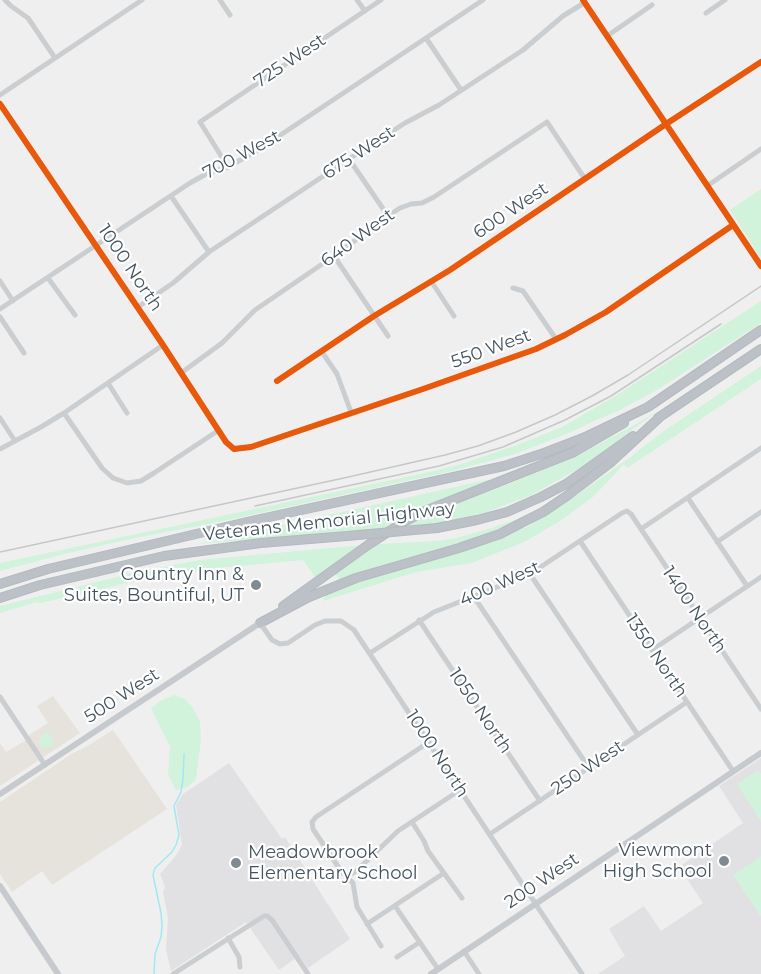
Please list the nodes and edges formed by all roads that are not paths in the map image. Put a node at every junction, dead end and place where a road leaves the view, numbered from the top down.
1 (4, 0) edge
2 (142, 0) edge
3 (220, 0) edge
4 (357, 0) edge
5 (381, 0) edge
6 (483, 0) edge
7 (725, 0) edge
8 (583, 1) edge
9 (652, 5) dead end
10 (365, 11) junction
11 (706, 13) dead end
12 (230, 15) dead end
13 (607, 36) junction
14 (426, 38) junction
15 (56, 58) junction
16 (761, 62) edge
17 (461, 90) junction
18 (0, 95) edge
19 (0, 104) edge
20 (666, 124) junction
21 (761, 149) edge
22 (349, 159) junction
23 (228, 167) junction
24 (585, 179) junction
25 (707, 186) junction
26 (171, 196) junction
27 (388, 216) junction
28 (734, 225) junction
29 (96, 246) junction
30 (209, 252) junction
31 (334, 256) junction
32 (761, 266) edge
33 (48, 278) junction
34 (0, 281) edge
35 (431, 281) junction
36 (513, 288) dead end
37 (13, 301) junction
38 (138, 307) junction
39 (0, 309) edge
40 (75, 315) dead end
41 (374, 316) junction
42 (454, 316) dead end
43 (0, 317) edge
44 (761, 330) edge
45 (388, 336) dead end
46 (556, 339) junction
47 (163, 345) junction
48 (761, 349) edge
49 (322, 352) junction
50 (24, 353) dead end
51 (181, 373) junction
52 (276, 381) dead end
53 (108, 383) junction
54 (648, 407) junction
55 (351, 412) junction
56 (64, 413) junction
57 (128, 413) dead end
58 (660, 417) junction
59 (0, 418) edge
60 (219, 430) junction
61 (15, 441) junction
62 (761, 448) edge
63 (0, 449) edge
64 (234, 449) joint
65 (688, 498) junction
66 (627, 511) joint
67 (761, 513) edge
68 (641, 529) junction
69 (580, 541) junction
70 (717, 542) junction
71 (530, 574) junction
72 (761, 577) edge
73 (0, 584) edge
74 (747, 586) junction
75 (474, 597) junction
76 (0, 598) edge
77 (700, 618) junction
78 (419, 620) junction
79 (260, 623) junction
80 (652, 650) junction
81 (370, 652) junction
82 (0, 698) edge
83 (687, 702) junction
84 (761, 709) edge
85 (638, 735) junction
86 (429, 742) junction
87 (761, 753) edge
88 (45, 765) junction
89 (589, 768) junction
90 (733, 771) junction
91 (460, 790) junction
92 (0, 794) edge
93 (540, 801) junction
94 (412, 822) junction
95 (490, 834) junction
96 (444, 873) junction
97 (347, 876) junction
98 (0, 886) edge
99 (462, 898) dead end
100 (535, 903) junction
101 (395, 906) junction
102 (367, 924) junction
103 (228, 938) junction
104 (420, 942) junction
105 (381, 946) dead end
106 (464, 951) junction
107 (397, 957) dead end
108 (240, 967) dead end
109 (438, 969) junction
110 (58, 974) edge
111 (174, 974) edge
112 (308, 974) edge
113 (430, 974) edge
114 (479, 974) edge
115 (582, 974) edge

1 - 15 street
2 - 15 street
3 - 12 street
4 - 10 street
5 - 10 street, 725 West
6 - 14 street, 700 West
7 - 11 street
8 - 13 street
8 - 17 street, 675 West
9 - 13 street
10 - 23 street, 725 West
13 - 20 street
14 - 17 street
14 - 23 street, 700 West
15 - 18 street
16 - 20 street, 600 West
17 - 22 street, 675 West
19 - 29 street, 1000 North
20 - 24 street, 600 West
20 - 25 street
21 - 25 street
22 - 27 street
22 - 30 street, 675 West
23 - 26 street, 700 West
24 - 27 street, 640 West
24 - 35 street, 600 West
25 - 28 street
26 - 29 street, 700 West
26 - 30 street
27 - 31 street, 640 West
28 - 32 street
28 - 46 street, 550 West
29 - 33 street, 700 West
29 - 38 street, 1000 North
30 - 38 street, 675 West
31 - 41 street
31 - 51 street, 640 West
33 - 37 street, 700 West
33 - 40 street
34 - 37 street
35 - 41 street, 600 West
35 - 42 street
36 - 46 street
37 - 39 street, 700 West
38 - 47 street, 1000 North
41 - 45 street
41 - 49 street, 600 West
43 - 50 street
44 - 54 highway, Veterans Memorial Highway
46 - 55 street, 550 West
47 - 51 street, 1000 North
47 - 53 street
48 - 58 highway, Veterans Memorial Highway
49 - 52 street, 600 West
49 - 55 street
51 - 60 street, 1000 North
53 - 56 street
53 - 57 street
54 - 73 highway, Veterans Memorial Highway
54 - 79 highway
55 - 64 street, 550 West
56 - 60 street
56 - 61 street
58 - 76 highway, Veterans Memorial Highway, bridge
58 - 79 highway
59 - 61 street
60 - 64 street, 1000 North
61 - 63 street
62 - 65 street
65 - 68 street
65 - 70 street
66 - 68 street, 1400 North
66 - 69 street, 400 West
67 - 70 street
68 - 77 street, 1400 North
69 - 71 street, 400 West
69 - 80 street, 1350 North
70 - 74 street
71 - 75 street, 400 West
71 - 85 street
72 - 74 street
74 - 77 street
75 - 78 street, 400 West
75 - 89 street
77 - 80 street
77 - 84 street, 1400 North
78 - 81 street, 400 West
78 - 93 street, 1050 North
79 - 81 street, 1000 North
79 - 88 main road, 500 West
80 - 83 street, 1350 North
81 - 86 street, 1000 North
82 - 88 street
83 - 85 street, 250 West
83 - 90 street, 1350 North
85 - 89 street, 250 West
86 - 91 street, 1000 North
86 - 97 street
87 - 90 main road, 200 West
88 - 92 main road, 500 West
89 - 93 street, 250 West
90 - 100 main road, 200 West
91 - 94 street
91 - 95 street, 1000 North
93 - 95 street, 250 West
94 - 96 street
94 - 97 street
95 - 100 street, 1000 North
96 - 99 street
96 - 101 street
97 - 102 street
98 - 110 main road
100 - 106 main road, 200 West
100 - 115 street, 1000 North
101 - 102 street
101 - 104 street
102 - 105 street
103 - 108 street
103 - 111 street
103 - 112 street
104 - 107 street
104 - 109 street
106 - 109 main road, 200 West
106 - 114 street
109 - 113 main road, 200 West

